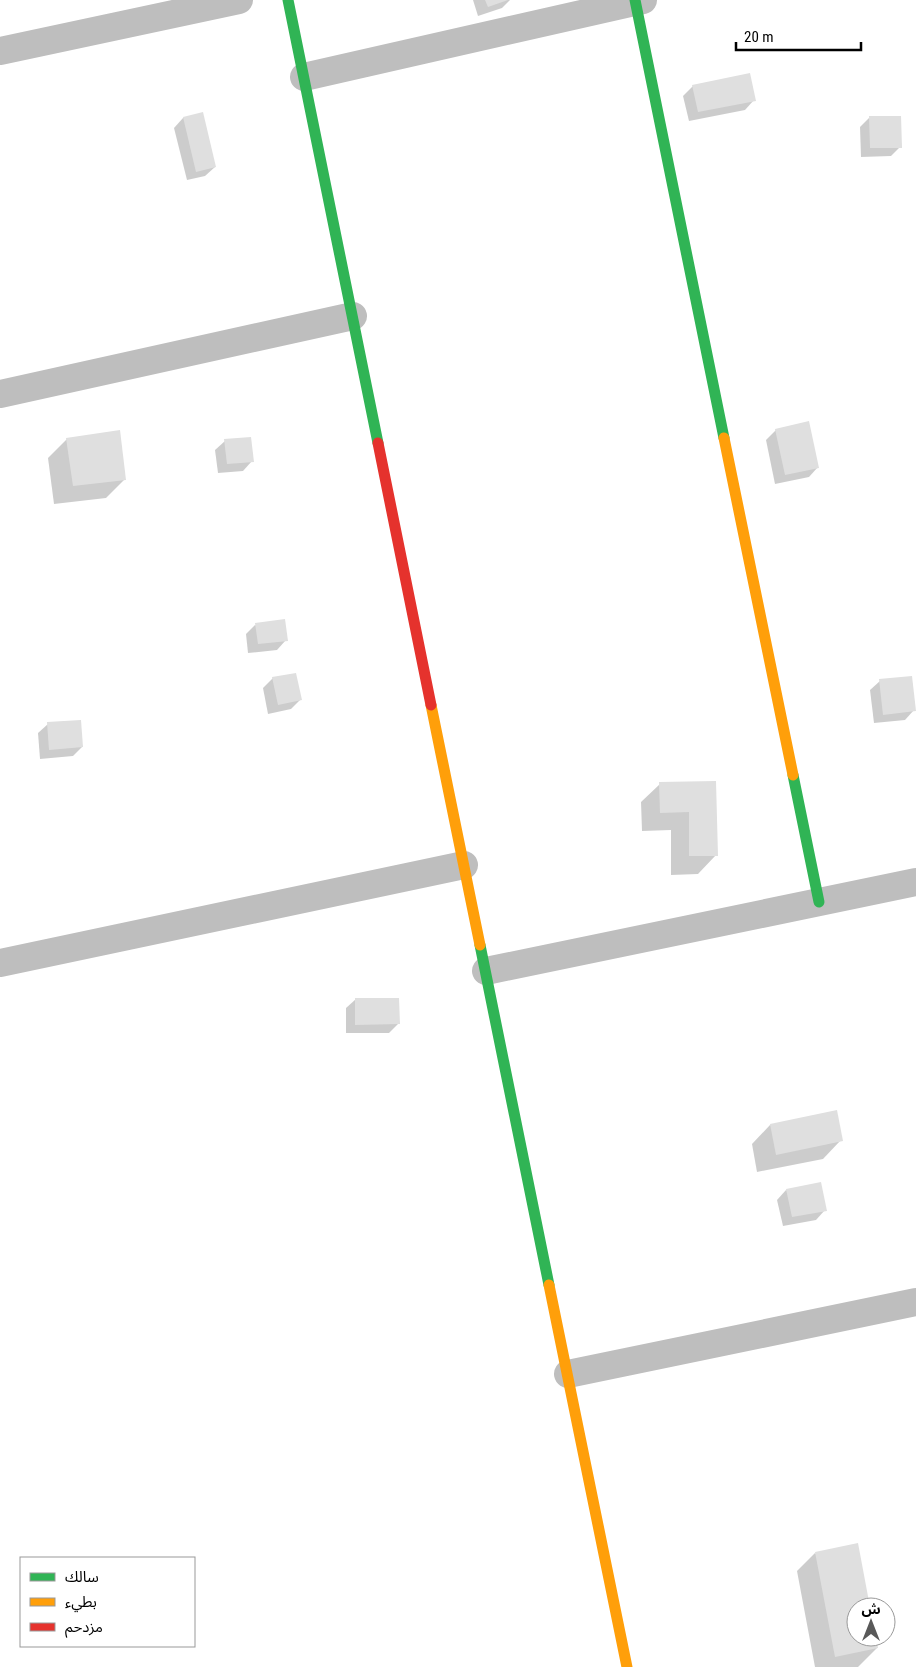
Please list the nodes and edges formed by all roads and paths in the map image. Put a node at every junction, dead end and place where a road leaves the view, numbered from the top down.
1 (239, 0) edge
2 (288, 0) edge
3 (638, 1) edge
4 (0, 51) edge
5 (304, 77) junction
6 (353, 316) junction
7 (0, 394) edge
8 (464, 865) junction
9 (916, 882) edge
10 (819, 902) junction
11 (0, 963) edge
12 (486, 971) junction
13 (916, 1302) edge
14 (568, 1374) junction
15 (627, 1667) edge

1 - 4 street
2 - 5 street
3 - 5 street
3 - 10 street
5 - 6 street
6 - 7 street
6 - 8 street
8 - 11 street
8 - 12 street
9 - 10 street
10 - 12 street
12 - 14 street
13 - 14 street
14 - 15 street

